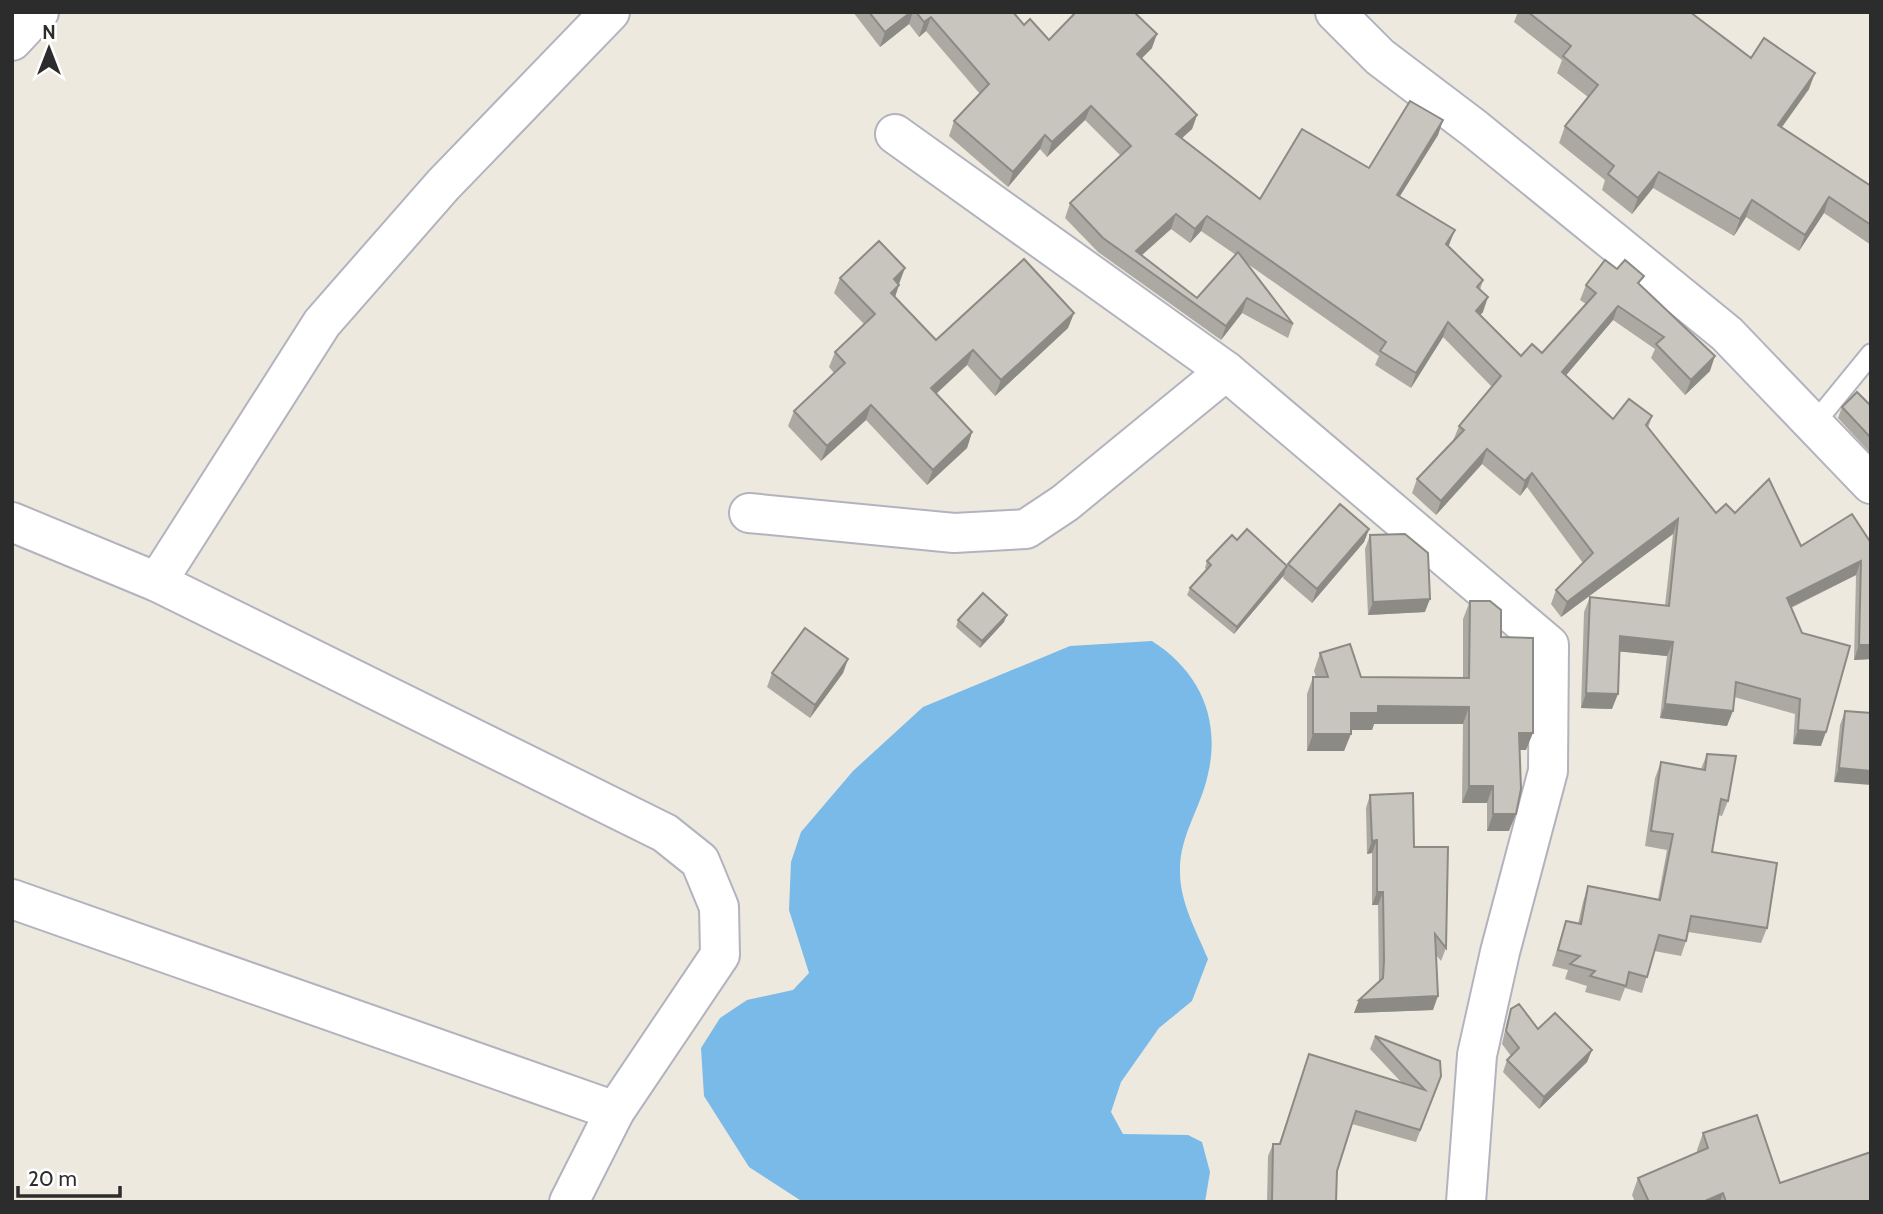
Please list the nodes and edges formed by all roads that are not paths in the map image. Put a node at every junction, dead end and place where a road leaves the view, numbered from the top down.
1 (39, 12) edge
2 (610, 12) edge
3 (1335, 12) edge
4 (12, 41) edge
5 (895, 134) dead end
6 (1871, 354) edge
7 (1226, 371) junction
8 (1813, 425) junction
9 (1871, 484) edge
10 (749, 513) dead end
11 (12, 522) edge
12 (157, 582) junction
13 (12, 900) edge
14 (615, 1111) junction
15 (569, 1202) edge
16 (1466, 1202) edge

1 - 4 street
2 - 12 street
3 - 8 street
5 - 7 street
6 - 8 lane
7 - 10 street
7 - 16 street
8 - 9 street
11 - 12 street
12 - 14 street
13 - 14 street
14 - 15 street

